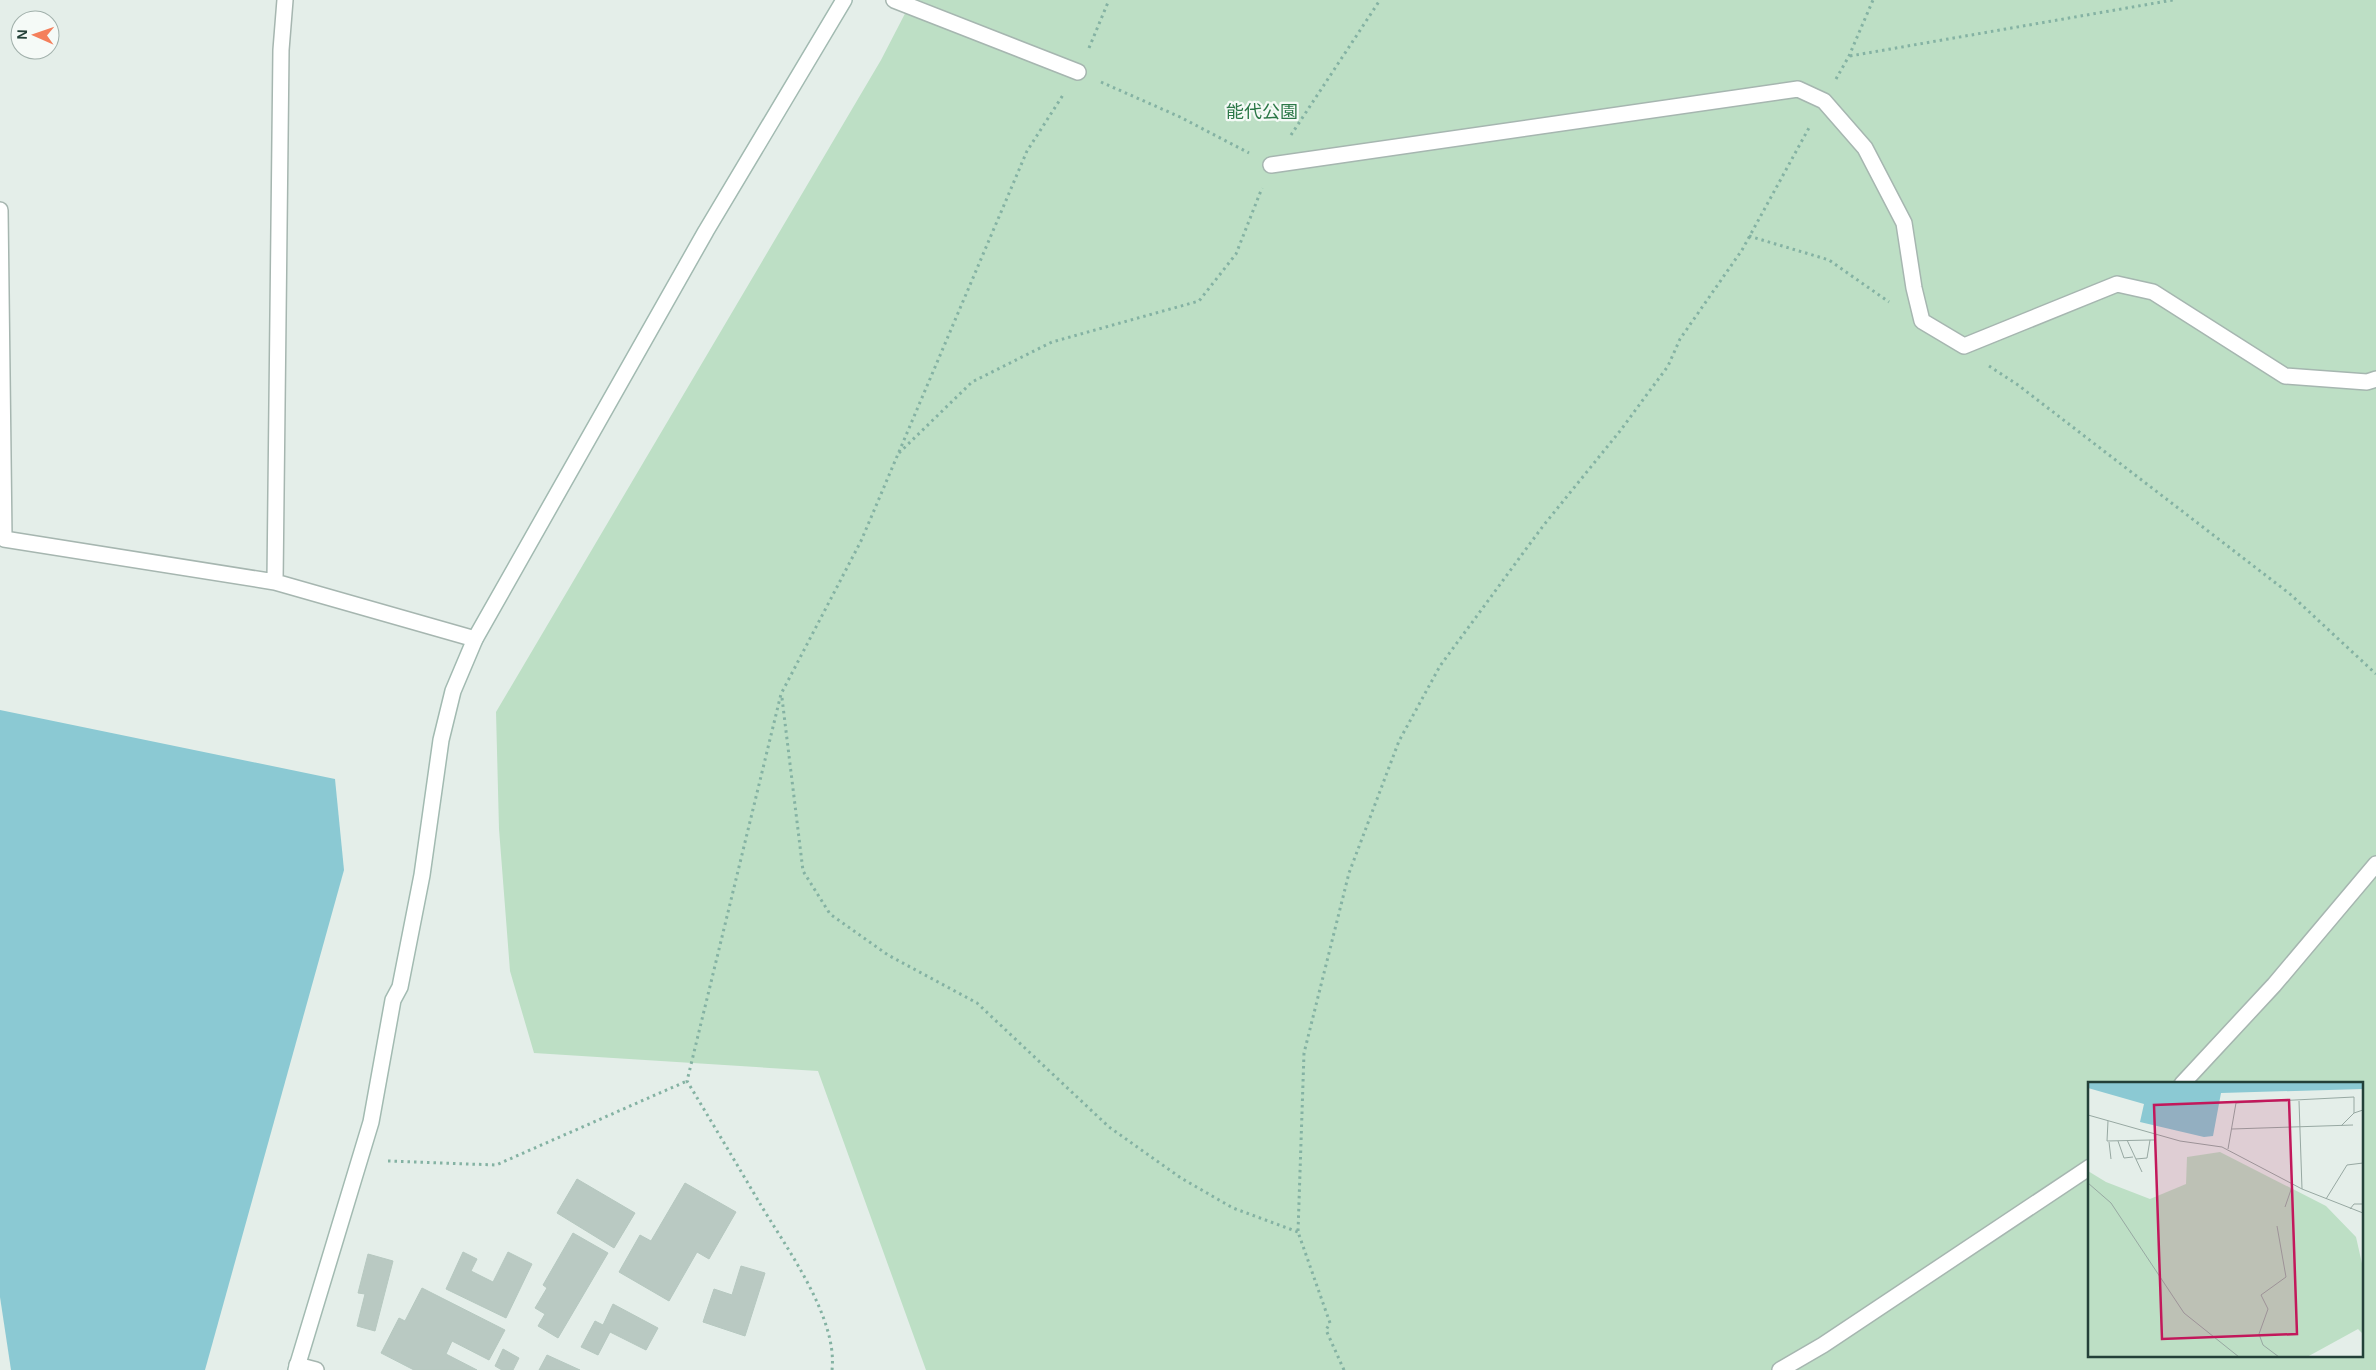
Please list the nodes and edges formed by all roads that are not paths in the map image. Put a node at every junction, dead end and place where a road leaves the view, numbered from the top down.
1 (285, 0) edge
2 (844, 0) edge
3 (894, 0) edge
4 (1078, 72) road end
5 (1271, 165) road end
6 (0, 210) edge
7 (2376, 379) edge
8 (275, 582) junction
9 (475, 639) junction
10 (2376, 864) edge
11 (2184, 1082) edge
12 (2088, 1168) edge
13 (296, 1368) edge
14 (316, 1370) edge
15 (1780, 1370) edge

1 - 8 street
2 - 9 street
3 - 4 street
5 - 7 street
6 - 8 street
8 - 9 street
9 - 13 street
10 - 11 street
12 - 15 street
13 - 14 street

